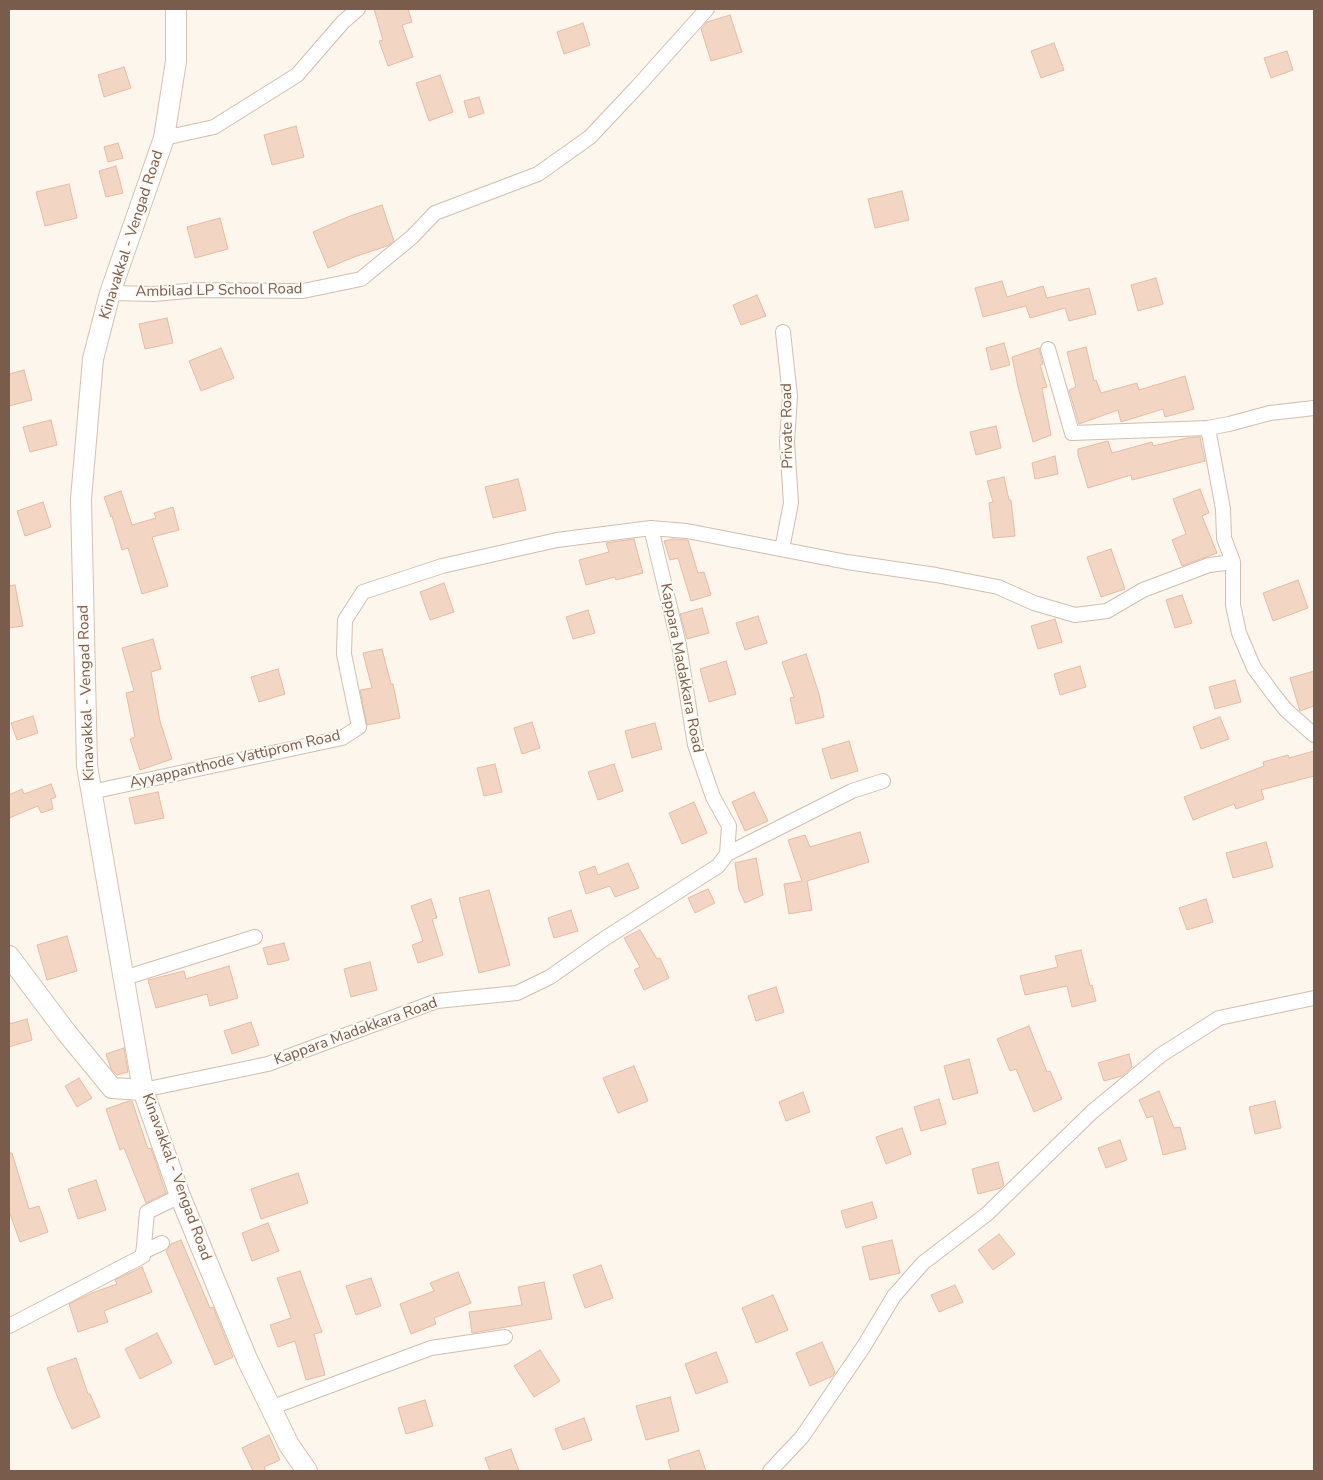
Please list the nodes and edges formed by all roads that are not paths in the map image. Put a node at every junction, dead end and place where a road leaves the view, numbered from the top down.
1 (176, 9) edge
2 (358, 9) edge
3 (707, 9) edge
4 (164, 138) junction
5 (110, 293) junction
6 (783, 332) dead end
7 (1048, 349) dead end
8 (1314, 408) edge
9 (1208, 428) junction
10 (651, 528) junction
11 (782, 549) junction
12 (1233, 562) junction
13 (1314, 734) edge
14 (883, 782) dead end
15 (91, 792) junction
16 (727, 854) junction
17 (255, 937) dead end
18 (9, 956) edge
19 (124, 978) junction
20 (1314, 998) edge
21 (143, 1090) junction
22 (180, 1196) junction
23 (162, 1243) dead end
24 (143, 1252) junction
25 (9, 1326) edge
26 (505, 1337) dead end
27 (270, 1408) junction
28 (307, 1471) edge
29 (770, 1471) edge

1 - 4 main road, Kinavakkal - Vengad Road
2 - 4 street
3 - 5 street, Ambilad LP School Road
4 - 5 main road, Kinavakkal - Vengad Road
5 - 15 main road, Kinavakkal - Vengad Road
6 - 11 street, Private Road
7 - 9 street
8 - 9 street
9 - 12 street
10 - 11 street
10 - 15 street, Ayyappanthode Vattiprom Road
10 - 16 street, Kappara Madakkara Road
11 - 12 street
12 - 13 street
14 - 16 street
15 - 19 main road, Kinavakkal - Vengad Road
16 - 21 street, Kappara Madakkara Road
17 - 19 street
18 - 21 main road
19 - 21 main road, Kinavakkal - Vengad Road
20 - 29 street
21 - 22 main road, Kinavakkal - Vengad Road
22 - 24 street
22 - 27 main road, Kinavakkal - Vengad Road
23 - 24 street
24 - 25 street
26 - 27 street
27 - 28 main road, Kinavakkal - Vengad Road

